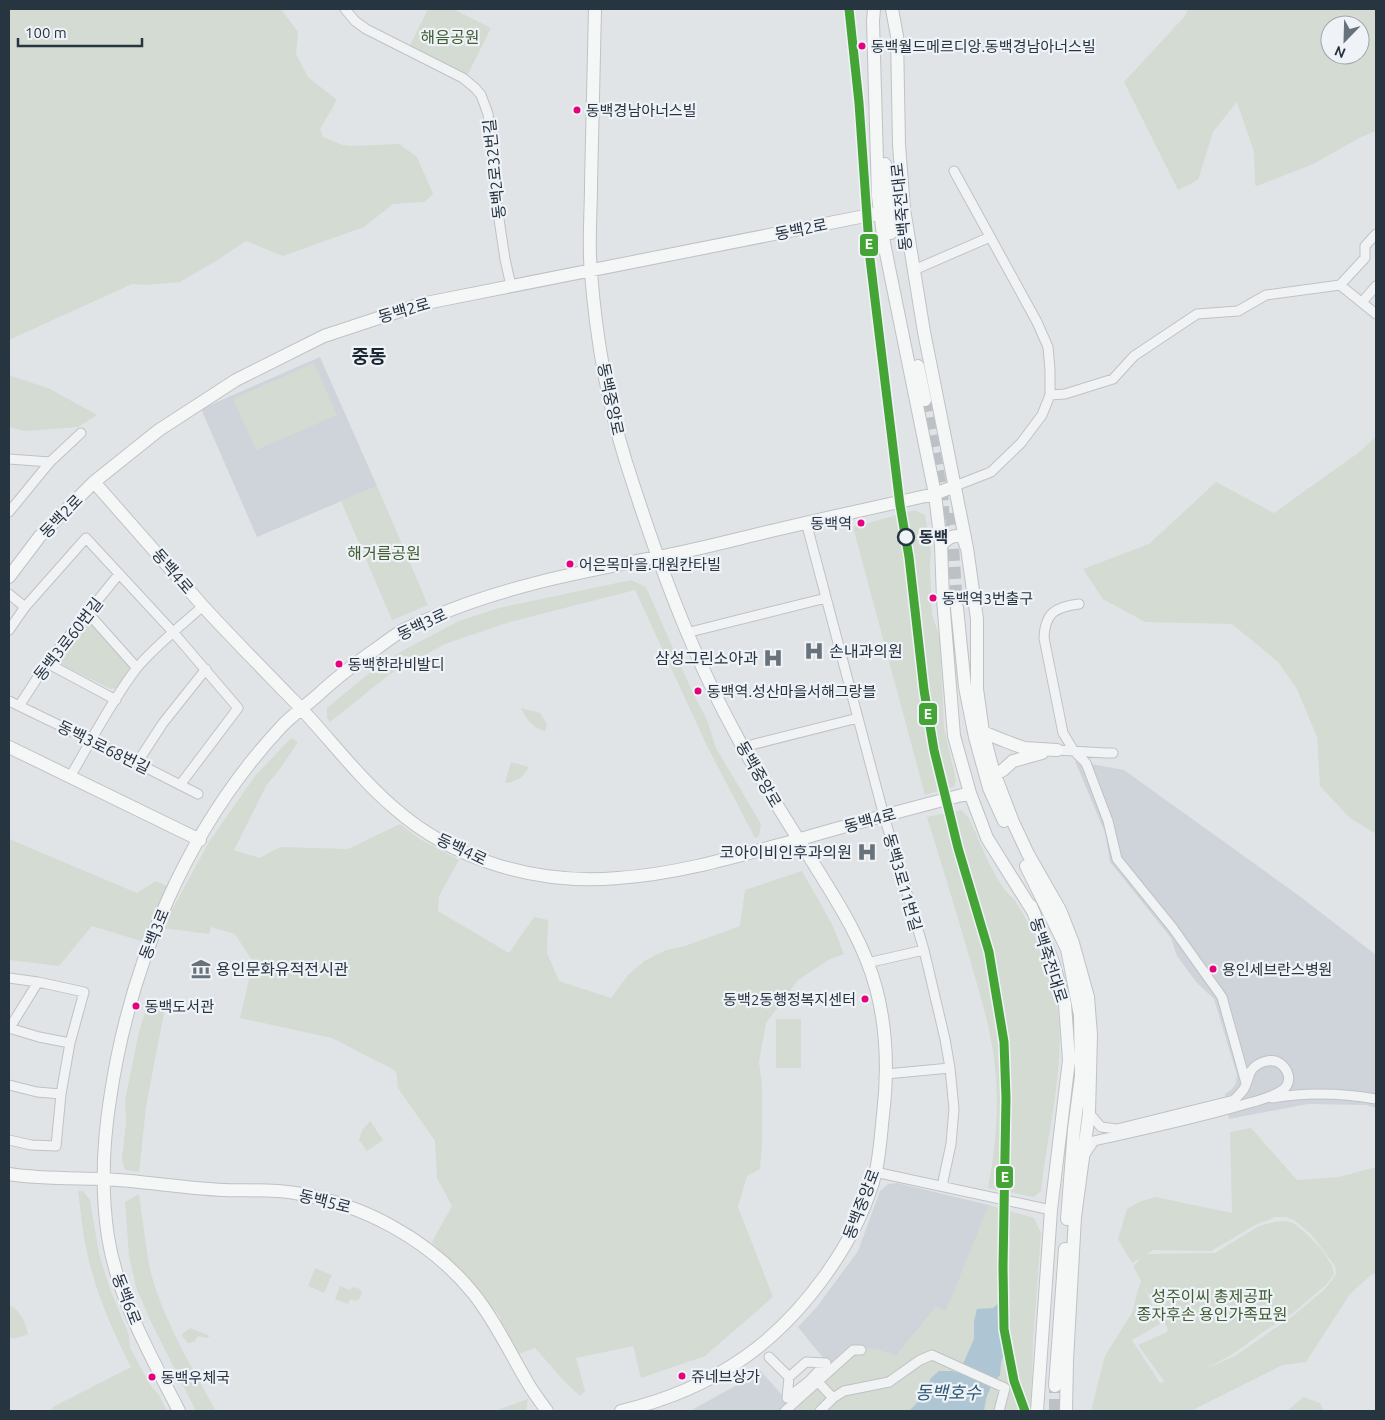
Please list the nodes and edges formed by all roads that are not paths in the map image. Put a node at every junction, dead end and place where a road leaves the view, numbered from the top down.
1 (345, 9) edge
2 (595, 9) edge
3 (874, 9) edge
4 (878, 9) edge
5 (888, 9) edge
6 (892, 9) edge
7 (954, 171) dead end
8 (880, 213) junction
9 (1376, 234) edge
10 (990, 238) junction
11 (914, 270) junction
12 (590, 271) junction
13 (1340, 284) junction
14 (511, 286) junction
15 (1376, 286) edge
16 (1362, 302) junction
17 (1376, 314) edge
18 (1050, 395) junction
19 (81, 434) dead end
20 (923, 436) junction
21 (945, 438) junction
22 (9, 459) edge
23 (50, 462) junction
24 (94, 482) junction
25 (955, 486) junction
26 (934, 494) junction
27 (9, 512) edge
28 (806, 522) junction
29 (941, 545) junction
30 (967, 548) junction
31 (658, 557) junction
32 (119, 574) junction
33 (9, 577) edge
34 (9, 594) edge
35 (826, 598) junction
36 (1079, 604) dead end
37 (203, 606) junction
38 (25, 607) junction
39 (88, 613) junction
40 (9, 630) edge
41 (173, 632) junction
42 (686, 633) junction
43 (47, 663) junction
44 (137, 668) junction
45 (206, 669) junction
46 (116, 700) junction
47 (9, 701) edge
48 (19, 706) junction
49 (302, 710) junction
50 (858, 718) junction
51 (984, 732) junction
52 (91, 740) junction
53 (9, 747) edge
54 (743, 747) junction
55 (1057, 750) junction
56 (1074, 750) junction
57 (1113, 752) dead end
58 (137, 763) junction
59 (994, 775) junction
60 (70, 777) junction
61 (180, 785) junction
62 (970, 792) junction
63 (198, 794) dead end
64 (884, 816) junction
65 (798, 839) junction
66 (200, 840) junction
67 (1034, 912) junction
68 (1054, 923) junction
69 (1073, 943) junction
70 (924, 950) junction
71 (868, 963) junction
72 (9, 978) edge
73 (38, 982) junction
74 (9, 1028) edge
75 (1091, 1035) junction
76 (70, 1043) junction
77 (1238, 1053) junction
78 (1257, 1066) junction
79 (950, 1068) junction
80 (1081, 1072) junction
81 (886, 1074) junction
82 (1246, 1083) junction
83 (9, 1085) edge
84 (1287, 1086) junction
85 (1298, 1093) junction
86 (61, 1094) junction
87 (1376, 1099) edge
88 (1258, 1100) junction
89 (1089, 1113) junction
90 (9, 1140) edge
91 (1084, 1156) junction
92 (876, 1172) junction
93 (9, 1174) edge
94 (104, 1179) junction
95 (942, 1186) junction
96 (1051, 1210) junction
97 (861, 1350) dead end
98 (768, 1357) dead end
99 (790, 1377) junction
100 (818, 1382) junction
101 (1055, 1386) tunnel mouth
102 (1038, 1388) junction
103 (834, 1398) junction
104 (179, 1411) edge
105 (547, 1411) edge
106 (620, 1411) edge
107 (784, 1411) edge
108 (820, 1411) edge
109 (1000, 1411) edge
110 (1037, 1411) edge
111 (1040, 1411) edge
112 (1066, 1411) edge

1 - 14 street, 동백2로32번길
2 - 12 street, 동백중앙로
3 - 8 street
4 - 5 street, 동백죽전대로
6 - 11 street
7 - 10 street
8 - 12 street, 동백2로
8 - 20 street
9 - 13 street
10 - 11 street
10 - 18 street
11 - 21 street
12 - 14 street, 동백2로
12 - 31 street, 동백중앙로
13 - 16 street
13 - 18 street
14 - 24 street, 동백2로
15 - 16 street
16 - 17 street
18 - 25 street
19 - 23 street
20 - 21 street
20 - 26 street
21 - 25 street
22 - 23 street
23 - 27 street
24 - 33 street, 동백2로
24 - 37 street, 동백4로
25 - 26 street, 동백3로
25 - 30 street
26 - 28 street, 동백3로
26 - 29 street
28 - 31 street, 동백3로
28 - 35 street, 동백3로11번길
29 - 30 street
29 - 62 street
30 - 51 street
31 - 42 street, 동백중앙로
31 - 49 street, 동백3로
32 - 38 street
32 - 39 street, 동백3로60번길
32 - 41 street
34 - 38 street
35 - 42 street
35 - 50 street, 동백3로11번길
36 - 56 street
37 - 41 street
37 - 49 street, 동백4로
38 - 40 street
39 - 43 street, 동백3로60번길
39 - 44 street
41 - 44 street
41 - 45 street
42 - 54 street, 동백중앙로
43 - 46 street
43 - 48 street, 동백3로60번길
44 - 46 street
45 - 58 street
45 - 61 street
46 - 52 street
47 - 48 street, 동백3로68번길
48 - 52 street, 동백3로68번길
49 - 65 street, 동백4로
49 - 66 street, 동백3로
50 - 54 street
50 - 64 street, 동백3로11번길
51 - 55 street
51 - 59 street
52 - 58 street, 동백3로68번길
52 - 60 street
53 - 60 street
54 - 65 street, 동백중앙로
55 - 56 street
55 - 59 street
56 - 57 street
56 - 77 street
58 - 61 street, 동백3로68번길
59 - 69 street
60 - 66 street
61 - 63 street, 동백3로68번길
62 - 64 street, 동백4로
62 - 67 street
64 - 65 street, 동백4로
64 - 70 street, 동백3로11번길
65 - 71 street, 동백중앙로
66 - 94 street, 동백3로
67 - 68 street, 동백죽전대로
67 - 96 street, 동백죽전대로
68 - 69 street
68 - 80 street, 동백죽전대로
69 - 75 street
70 - 71 street
70 - 79 street, 동백3로11번길
71 - 81 street, 동백중앙로
72 - 73 street
73 - 74 street
73 - 76 street
74 - 76 street
75 - 80 street
75 - 89 street
76 - 86 street
77 - 78 street
77 - 82 street
78 - 82 street
78 - 84 street
79 - 81 street
79 - 95 street, 동백3로11번길
80 - 101 street, 동백죽전대로
81 - 92 street, 동백중앙로
82 - 89 street
83 - 86 street
84 - 85 street
84 - 88 street
85 - 87 street
85 - 88 street
86 - 90 street
88 - 91 street
89 - 91 street
91 - 112 street
92 - 95 street
92 - 106 street, 동백중앙로
93 - 94 street, 동백5로
94 - 104 street, 동백6로
94 - 105 street, 동백5로
95 - 96 street
96 - 102 street, 동백죽전대로
97 - 100 street
98 - 99 street
99 - 99 street
100 - 103 street
100 - 107 street
102 - 110 street
102 - 111 street
103 - 108 street
103 - 109 street

